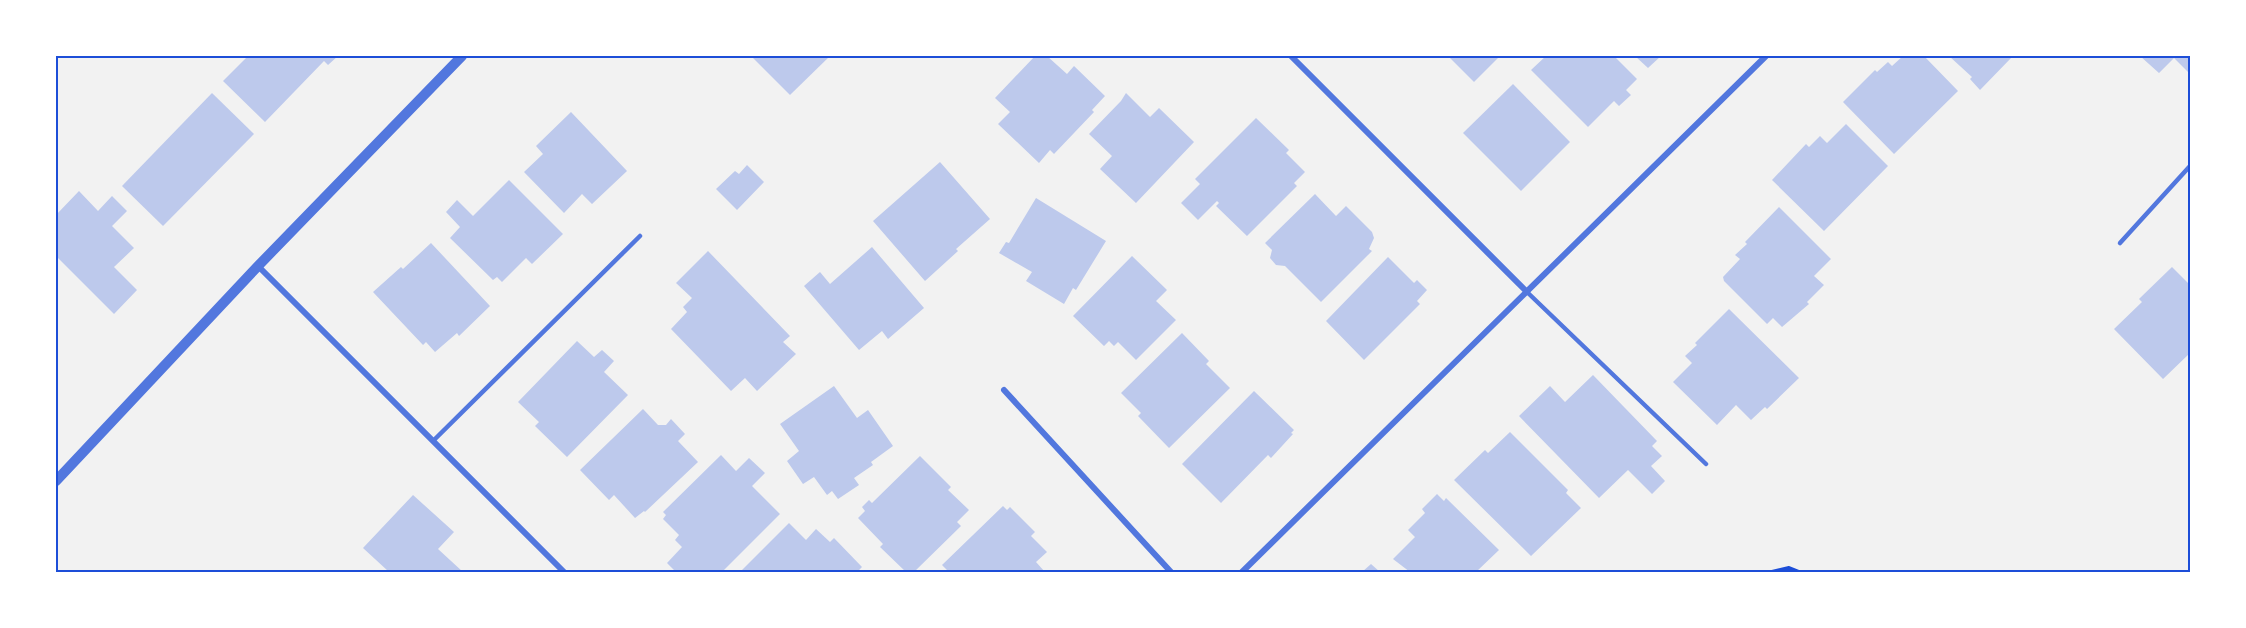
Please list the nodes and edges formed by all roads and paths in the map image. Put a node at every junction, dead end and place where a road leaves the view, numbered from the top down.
1 (462, 56) edge
2 (1291, 56) edge
3 (1767, 56) edge
4 (2190, 166) edge
5 (640, 236) dead end
6 (2120, 243) dead end
7 (258, 266) junction
8 (1527, 292) junction
9 (1005, 390) dead end
10 (433, 441) junction
11 (1706, 464) dead end
12 (56, 482) edge
13 (564, 573) edge
14 (1172, 573) edge
15 (1242, 573) edge
16 (1772, 573) edge
17 (1799, 573) edge

1 - 7 street
2 - 8 street
3 - 8 street
4 - 6 lane
5 - 10 lane
7 - 10 street
7 - 12 street
8 - 11 lane
8 - 15 street
9 - 14 street
10 - 13 street
16 - 17 path

